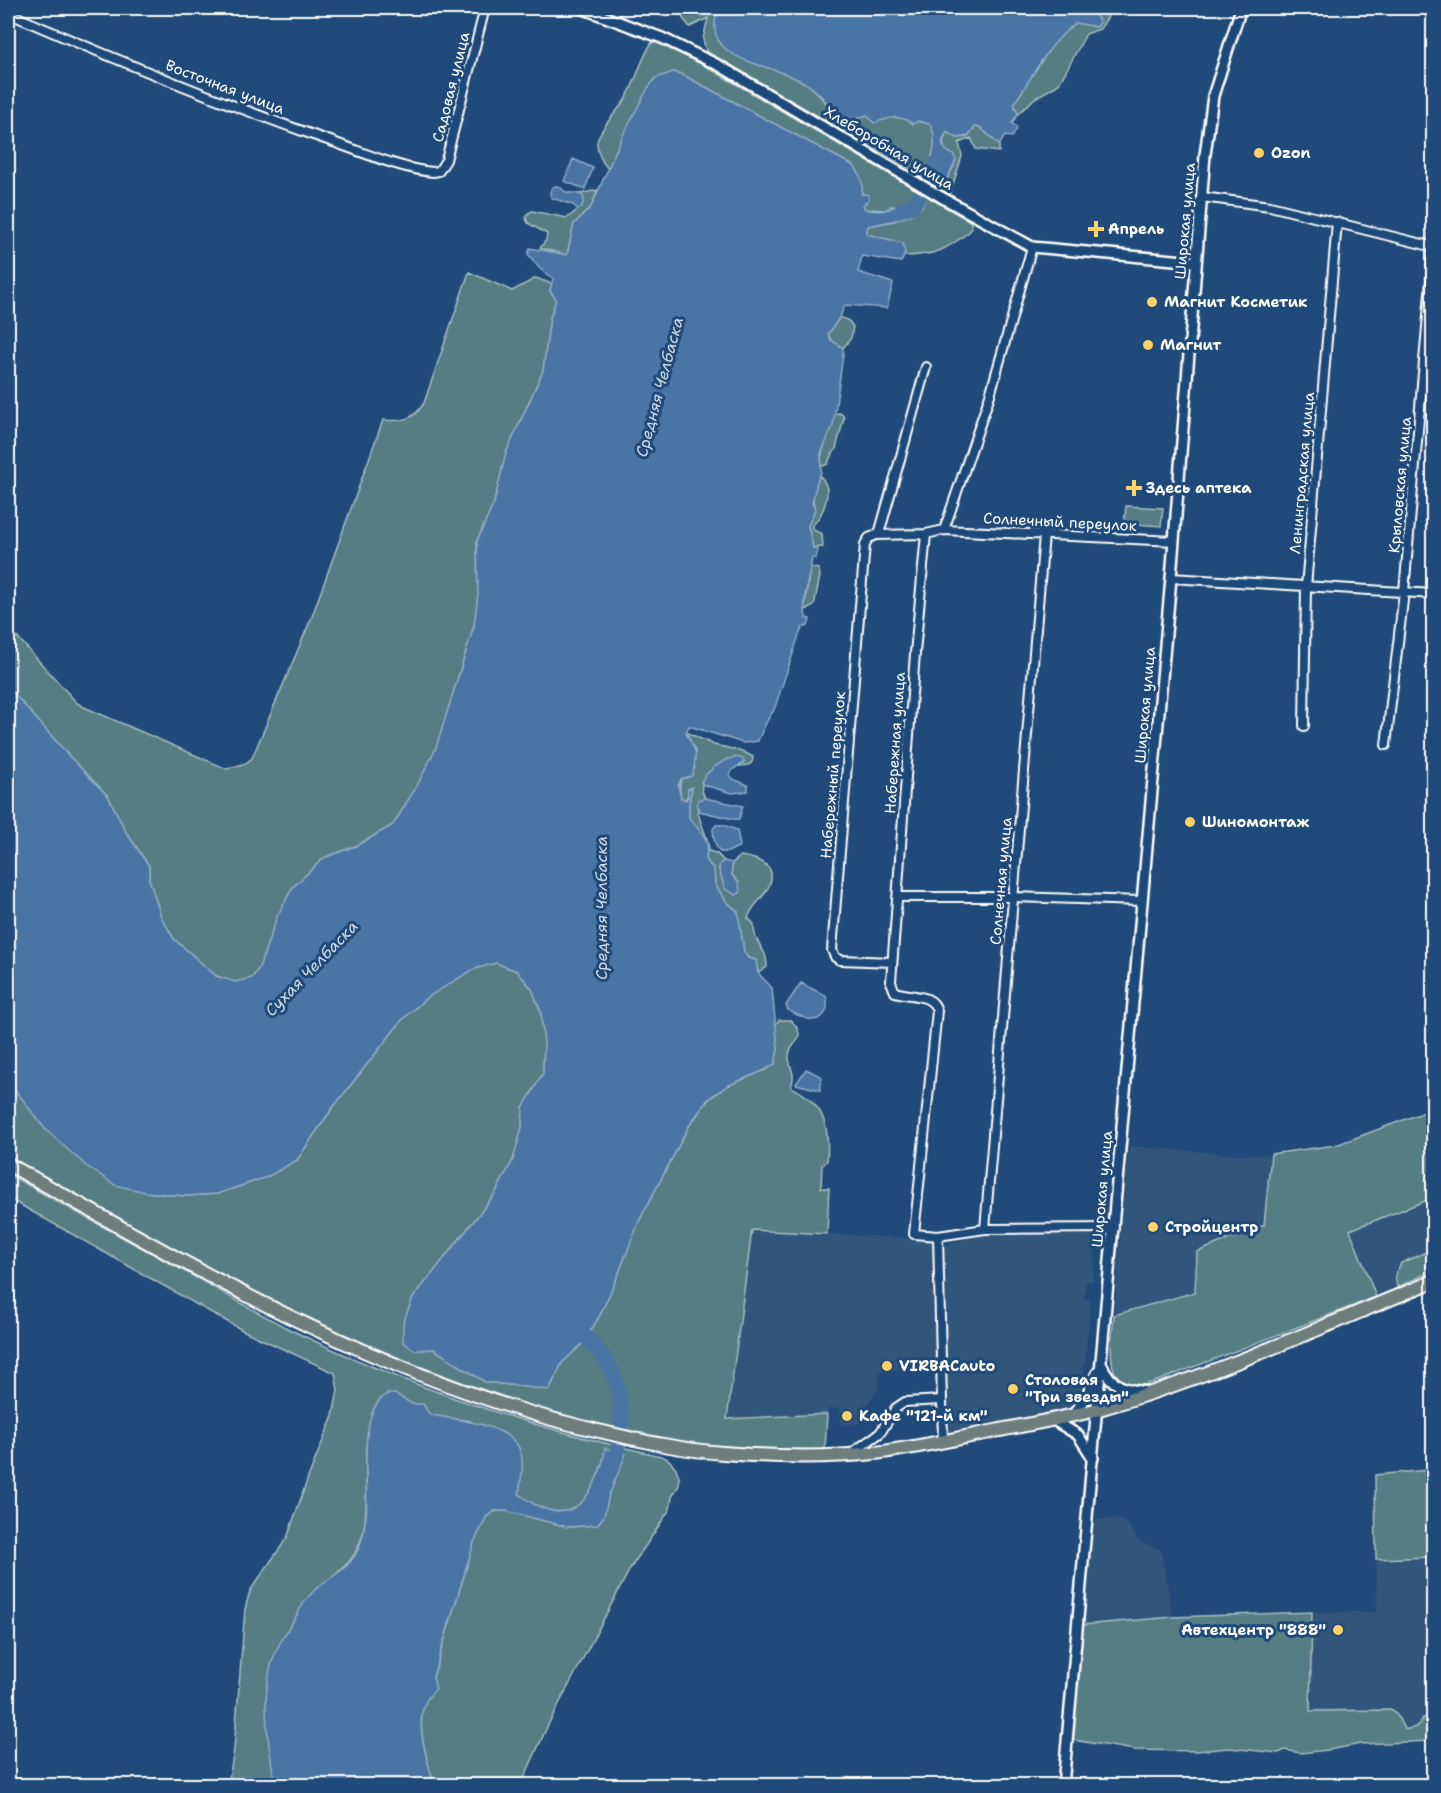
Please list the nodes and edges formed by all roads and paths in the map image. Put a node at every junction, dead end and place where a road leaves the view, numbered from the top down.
1 (485, 8) edge
2 (581, 8) edge
3 (1241, 8) edge
4 (8, 13) edge
5 (439, 171) joint
6 (1202, 197) junction
7 (1337, 222) junction
8 (1434, 227) edge
9 (1433, 246) edge
10 (1032, 247) junction
11 (1196, 262) junction
12 (926, 367) dead end
13 (944, 530) junction
14 (879, 534) junction
15 (926, 534) junction
16 (1044, 536) junction
17 (1174, 541) junction
18 (1171, 578) junction
19 (1306, 587) junction
20 (1404, 592) junction
21 (1434, 594) edge
22 (1304, 726) dead end
23 (1386, 745) dead end
24 (898, 897) junction
25 (1013, 897) junction
26 (1143, 901) junction
27 (892, 962) junction
28 (8, 1164) edge
29 (1114, 1228) junction
30 (985, 1230) junction
31 (938, 1236) junction
32 (1434, 1281) edge
33 (1101, 1363) junction
34 (1149, 1393) junction
35 (942, 1400) junction
36 (1097, 1409) junction
37 (1073, 1415) junction
38 (1052, 1419) junction
39 (943, 1442) junction
40 (848, 1455) junction
41 (1093, 1458) junction
42 (1063, 1785) edge

1 - 5 street, Садовая улица
2 - 10 street, Хлеборобная улица
3 - 6 street, Широкая улица
4 - 5 street, Восточная улица
6 - 7 street
6 - 11 street, Широкая улица
7 - 9 street
7 - 19 street, Ленинградская улица
8 - 9 street, Крыловская улица
9 - 20 street, Крыловская улица
10 - 11 street, Хлеборобная улица
10 - 13 street
11 - 17 street, Широкая улица
12 - 14 street
13 - 15 street
13 - 16 street, Солнечный переулок
14 - 15 street
14 - 27 street, Набережный переулок
15 - 24 street, Набережная улица
16 - 17 street, Солнечный переулок
16 - 25 street, Солнечная улица
17 - 18 street, Широкая улица
18 - 19 street
18 - 26 street, Широкая улица
19 - 20 street
19 - 22 street, Ленинградская улица
20 - 21 street
20 - 23 street, Крыловская улица
24 - 25 street
24 - 27 street, Набережная улица
25 - 26 street
25 - 30 street, Солнечная улица
26 - 29 street, Широкая улица
27 - 31 street, Набережная улица
28 - 40 main road
29 - 30 street
29 - 33 street, Широкая улица
30 - 31 street
31 - 35 street
32 - 34 main road
33 - 34 street
33 - 36 street, Широкая улица
33 - 37 street
34 - 36 main road
35 - 39 street
35 - 40 street
36 - 37 main road
36 - 41 street, Широкая улица
37 - 38 main road
38 - 39 main road
38 - 41 street
39 - 40 main road
41 - 42 street, Широкая улица

